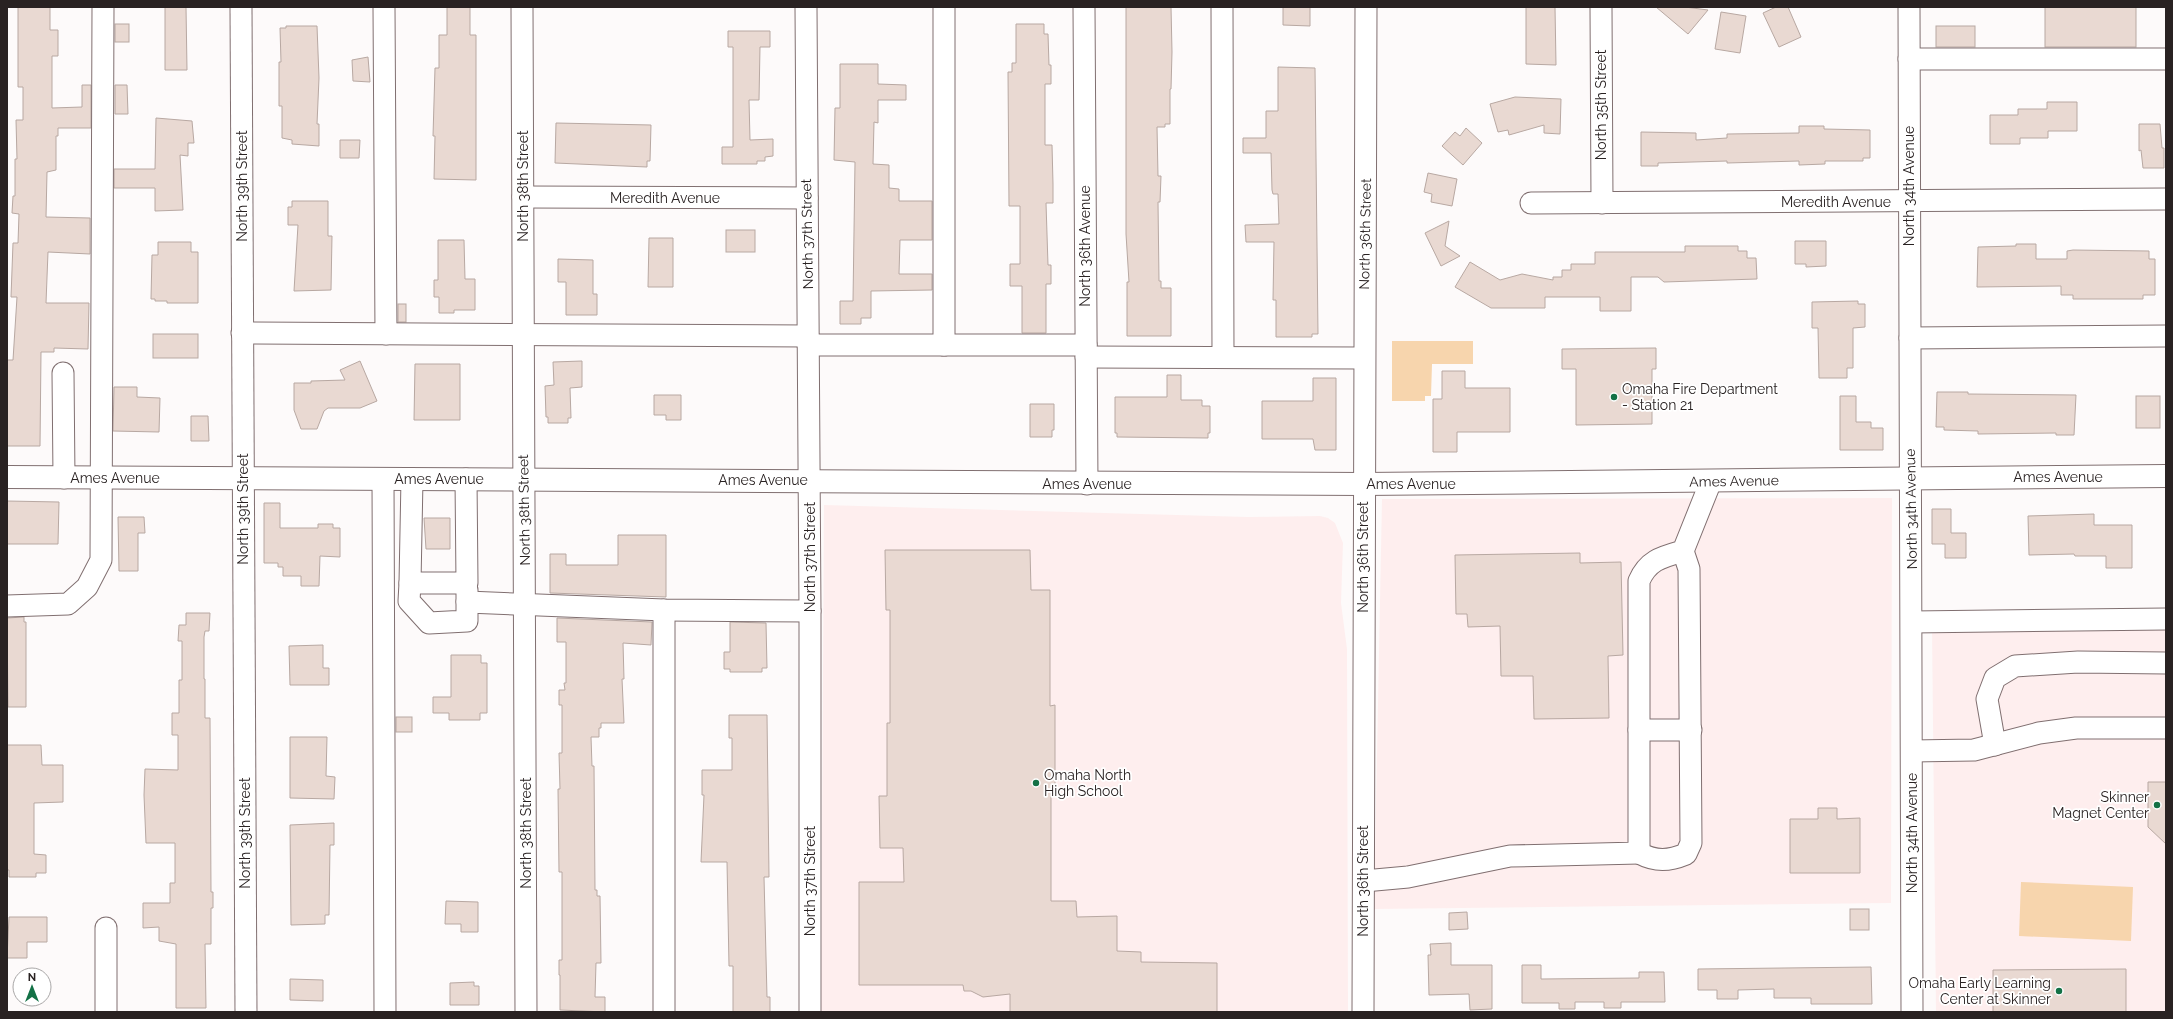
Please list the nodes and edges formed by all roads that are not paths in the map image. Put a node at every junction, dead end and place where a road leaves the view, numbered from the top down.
1 (103, 7) edge
2 (242, 7) edge
3 (384, 7) edge
4 (522, 7) edge
5 (806, 7) edge
6 (944, 7) edge
7 (1084, 7) edge
8 (1222, 7) edge
9 (1366, 7) edge
10 (1601, 7) edge
11 (1909, 7) edge
12 (1909, 59) junction
13 (2166, 59) edge
14 (523, 197) junction
15 (807, 198) junction
16 (2166, 199) edge
17 (1532, 202) dead end
18 (1909, 202) junction
19 (1602, 203) junction
20 (242, 333) junction
21 (386, 334) junction
22 (524, 335) junction
23 (2166, 336) edge
24 (1910, 338) junction
25 (808, 340) junction
26 (944, 345) junction
27 (1086, 351) junction
28 (1223, 357) junction
29 (1364, 358) junction
30 (63, 373) dead end
31 (2166, 476) edge
32 (7, 478) edge
33 (64, 478) junction
34 (102, 478) junction
35 (243, 478) junction
36 (1912, 478) junction
37 (383, 479) junction
38 (412, 479) junction
39 (524, 479) junction
40 (466, 480) junction
41 (810, 480) junction
42 (1711, 481) junction
43 (1087, 484) junction
44 (1363, 484) junction
45 (1683, 550) junction
46 (467, 586) junction
47 (410, 588) junction
48 (384, 593) junction
49 (526, 605) junction
50 (7, 606) edge
51 (664, 610) junction
52 (810, 611) junction
53 (2166, 619) edge
54 (1912, 622) junction
55 (2166, 663) edge
56 (2166, 728) edge
57 (1639, 730) junction
58 (1690, 730) junction
59 (1995, 745) junction
60 (1912, 751) junction
61 (1639, 853) junction
62 (1364, 881) junction
63 (106, 928) dead end
64 (106, 1012) edge
65 (246, 1012) edge
66 (385, 1012) edge
67 (526, 1012) edge
68 (664, 1012) edge
69 (810, 1012) edge
70 (1363, 1012) edge
71 (1912, 1012) edge

1 - 34 street
2 - 20 street, North 39th Street
3 - 21 street
4 - 14 street, North 38th Street
5 - 15 street, North 37th Street
6 - 26 street
7 - 27 street, North 36th Avenue
8 - 28 street
9 - 29 street, North 36th Street
10 - 19 street, North 35th Street
11 - 12 street, North 34th Avenue
12 - 13 street
12 - 18 street, North 34th Avenue
14 - 15 street, Meredith Avenue
14 - 22 street, North 38th Street
15 - 25 street, North 37th Street
16 - 18 street, Meredith Avenue
17 - 19 street, Meredith Avenue
18 - 19 street, Meredith Avenue
18 - 24 street, North 34th Avenue
20 - 21 street
20 - 35 street, North 39th Street
21 - 22 street
22 - 25 street
22 - 39 street, North 38th Street
23 - 24 street
24 - 36 street, North 34th Avenue
25 - 26 street
25 - 41 street, North 37th Street
26 - 27 street
27 - 28 street
27 - 43 street, North 36th Avenue
28 - 29 street
29 - 44 street, North 36th Street
30 - 33 street
31 - 36 main road, Ames Avenue
32 - 33 main road, Ames Avenue
33 - 34 main road, Ames Avenue
34 - 35 main road, Ames Avenue
34 - 50 street
35 - 37 main road, Ames Avenue
35 - 65 street, North 39th Street
36 - 42 main road, Ames Avenue
36 - 54 street, North 34th Avenue
37 - 38 main road, Ames Avenue
37 - 48 street
38 - 40 main road, Ames Avenue
38 - 47 street
39 - 40 main road, Ames Avenue
39 - 41 main road, Ames Avenue
39 - 49 street, North 38th Street
40 - 46 street
41 - 43 main road, Ames Avenue
41 - 52 street, North 37th Street
42 - 44 main road, Ames Avenue
42 - 45 street
43 - 44 main road, Ames Avenue
44 - 62 street, North 36th Street
45 - 57 street
45 - 58 street
46 - 47 street
46 - 47 street
46 - 49 street
47 - 48 street
48 - 66 street
49 - 51 street
49 - 67 street, North 38th Street
51 - 52 street
51 - 68 street
52 - 69 street, North 37th Street
53 - 54 street
54 - 60 street, North 34th Avenue
55 - 59 street
56 - 59 street
57 - 58 street
57 - 61 street
58 - 61 street
59 - 60 street
60 - 71 street, North 34th Avenue
61 - 62 street
62 - 70 street, North 36th Street
63 - 64 street

